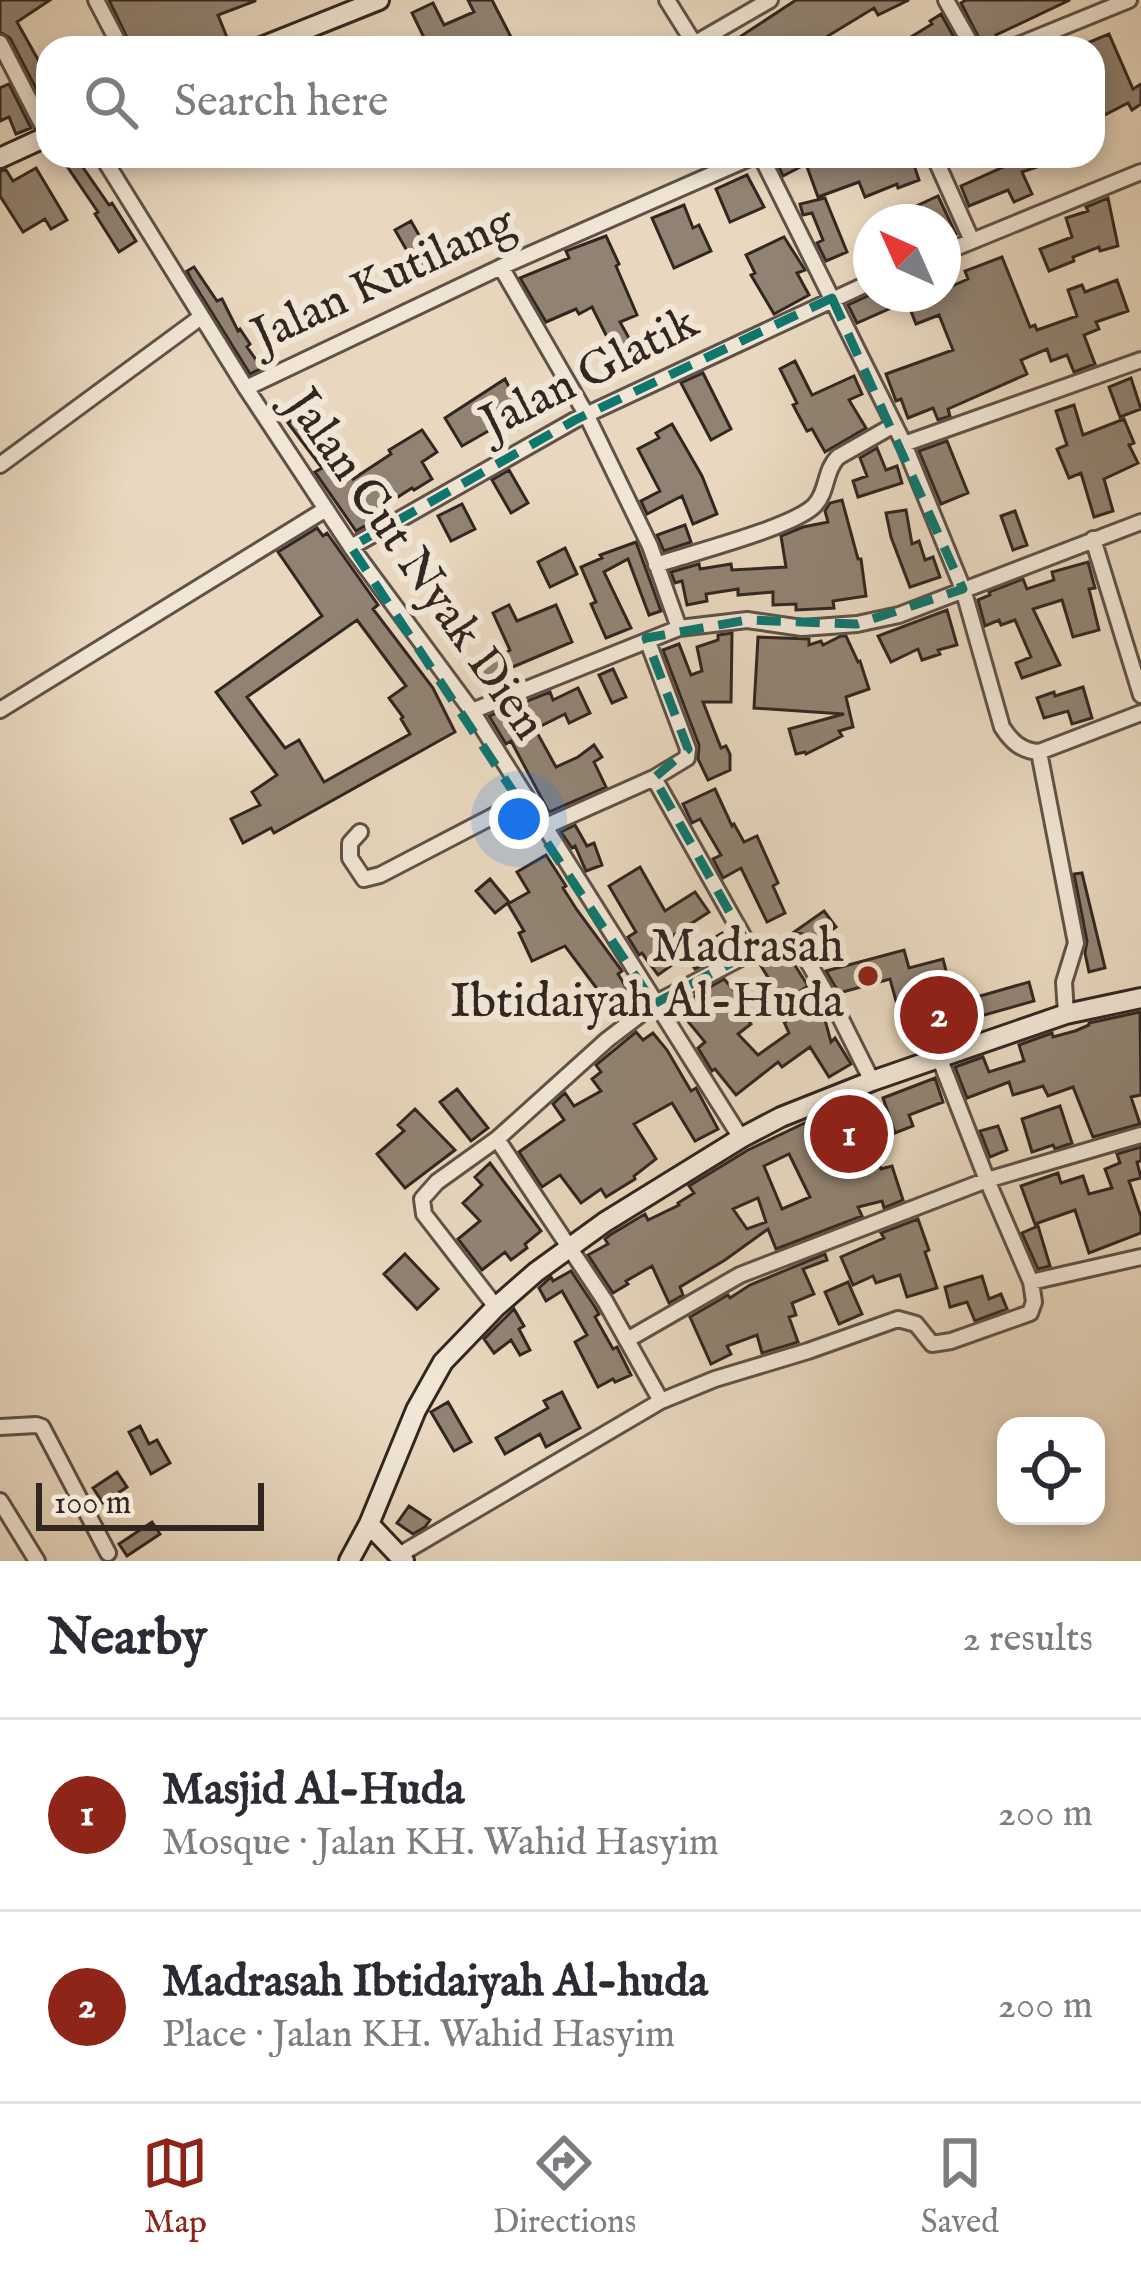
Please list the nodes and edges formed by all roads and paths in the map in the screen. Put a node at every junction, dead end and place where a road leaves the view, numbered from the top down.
1 (96, 0) edge
2 (380, 0) edge
3 (667, 0) edge
4 (770, 0) edge
5 (946, 0) edge
6 (1130, 0) edge
7 (332, 9) edge
8 (115, 36) edge
9 (282, 36) edge
10 (689, 36) edge
11 (711, 36) edge
12 (966, 36) edge
13 (1041, 36) edge
14 (0, 43) edge
15 (36, 113) edge
16 (36, 142) edge
17 (0, 158) edge
18 (109, 168) edge
19 (730, 168) edge
20 (764, 168) edge
21 (939, 168) edge
22 (1141, 172) edge
23 (971, 241) junction
24 (961, 245) edge
25 (501, 267) junction
26 (853, 289) edge
27 (832, 298) junction
28 (201, 317) junction
29 (1140, 364) edge
30 (246, 388) junction
31 (586, 414) junction
32 (894, 424) junction
33 (904, 443) junction
34 (0, 465) edge
35 (326, 509) junction
36 (1141, 522) edge
37 (1093, 539) junction
38 (351, 547) junction
39 (656, 565) junction
40 (963, 589) junction
41 (679, 628) junction
42 (648, 642) junction
43 (1141, 695) edge
44 (0, 710) edge
45 (472, 711) junction
46 (1141, 713) edge
47 (1039, 752) junction
48 (654, 778) junction
49 (526, 799) junction
50 (544, 826) junction
51 (360, 832) dead end
52 (752, 952) junction
53 (1141, 998) edge
54 (654, 1004) junction
55 (1066, 1014) junction
56 (939, 1058) junction
57 (872, 1081) junction
58 (1141, 1136) edge
59 (741, 1138) junction
60 (497, 1139) junction
61 (987, 1180) junction
62 (569, 1249) junction
63 (1141, 1257) edge
64 (1031, 1282) junction
65 (496, 1306) junction
66 (626, 1340) junction
67 (661, 1401) junction
68 (0, 1427) edge
69 (0, 1501) edge
70 (369, 1524) junction
71 (105, 1558) edge
72 (402, 1558) edge
73 (38, 1561) edge
74 (349, 1561) edge

1 - 8 street
2 - 7 street
3 - 10 street
4 - 11 street
5 - 12 street
6 - 13 street
7 - 9 street
14 - 15 street
16 - 17 street
18 - 28 street, Jalan Cut Nyak Dien
19 - 25 street, Jalan Kutilang
20 - 27 street
21 - 23 street
22 - 23 street
23 - 24 street
25 - 30 street, Jalan Kutilang
25 - 31 street
26 - 27 street, Jalan Glatik
27 - 31 street, Jalan Glatik
27 - 32 street
28 - 30 street, Jalan Cut Nyak Dien
28 - 34 street
29 - 33 street
30 - 35 street, Jalan Cut Nyak Dien
31 - 38 street, Jalan Glatik
31 - 39 street
32 - 33 street
32 - 39 street
33 - 40 street
35 - 38 street, Jalan Cut Nyak Dien
35 - 44 street
36 - 37 street
37 - 40 street
37 - 43 street
38 - 45 street, Jalan Cut Nyak Dien
39 - 41 street
40 - 41 street
40 - 47 street
41 - 42 street
42 - 45 street
42 - 48 street
45 - 49 street, Jalan Cut Nyak Dien
46 - 47 street
47 - 55 street
48 - 50 street
48 - 52 street
49 - 50 street, Jalan Cut Nyak Dien
49 - 51 street
50 - 54 street, Jalan Cut Nyak Dien
52 - 54 street
52 - 57 street
53 - 55 street
54 - 59 street, Jalan Cut Nyak Dien
54 - 60 street
55 - 56 street
56 - 57 street
56 - 61 street
57 - 59 street
58 - 61 street
59 - 62 street
60 - 62 street
60 - 65 street
61 - 64 street
61 - 66 street
62 - 65 street
62 - 66 street
63 - 64 street
64 - 67 street
65 - 70 street
66 - 67 street
67 - 72 street
68 - 71 street
69 - 73 street
70 - 72 street
70 - 74 street

